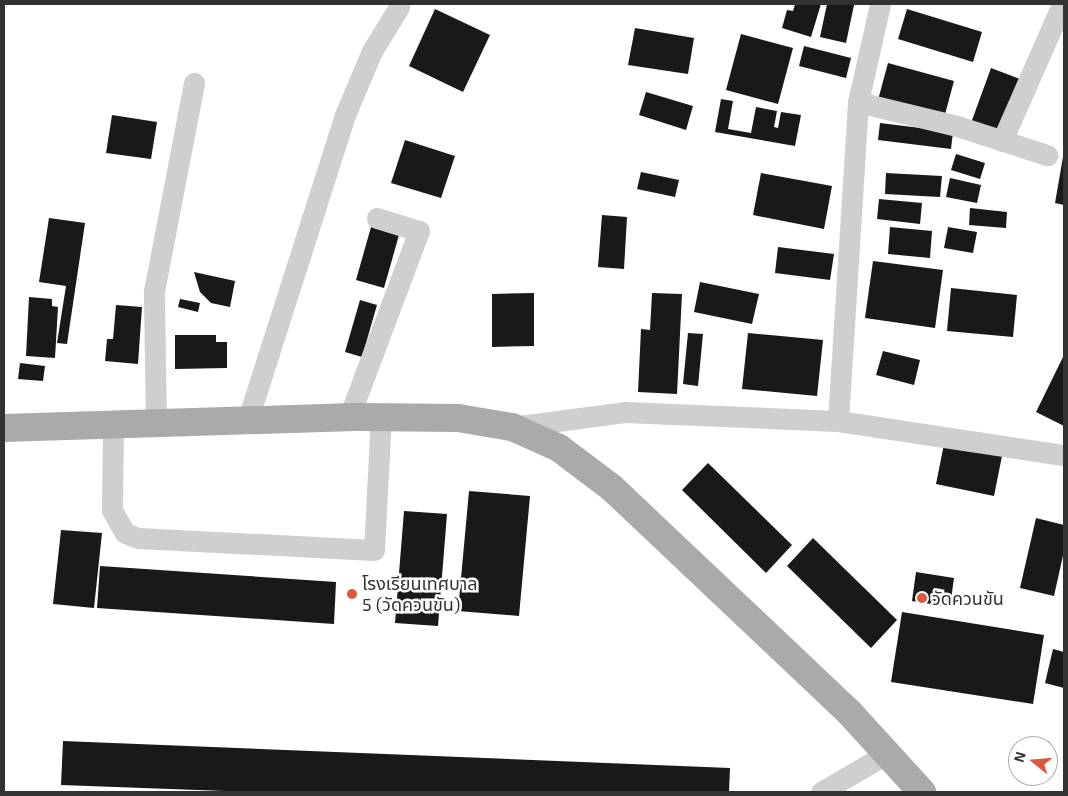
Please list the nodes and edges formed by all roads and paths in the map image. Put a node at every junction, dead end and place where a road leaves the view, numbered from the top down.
1 (880, 4) edge
2 (1062, 4) edge
3 (399, 7) dead end
4 (194, 83) dead end
5 (858, 102) junction
6 (1002, 141) junction
7 (1047, 155) dead end
8 (377, 218) dead end
9 (349, 417) junction
10 (381, 417) junction
11 (838, 421) junction
12 (246, 422) junction
13 (156, 425) junction
14 (113, 426) junction
15 (512, 427) junction
16 (4, 428) edge
17 (1064, 455) edge
18 (888, 753) junction
19 (821, 792) edge
20 (922, 792) edge

1 - 5 street
2 - 6 street
3 - 12 street
4 - 13 street
5 - 6 street
5 - 11 street
6 - 7 street
8 - 9 street
9 - 10 main road
9 - 12 main road
10 - 14 street
10 - 15 main road
11 - 15 street
11 - 17 street
12 - 13 main road
13 - 14 main road
14 - 16 main road
15 - 18 main road
18 - 19 street
18 - 20 main road

